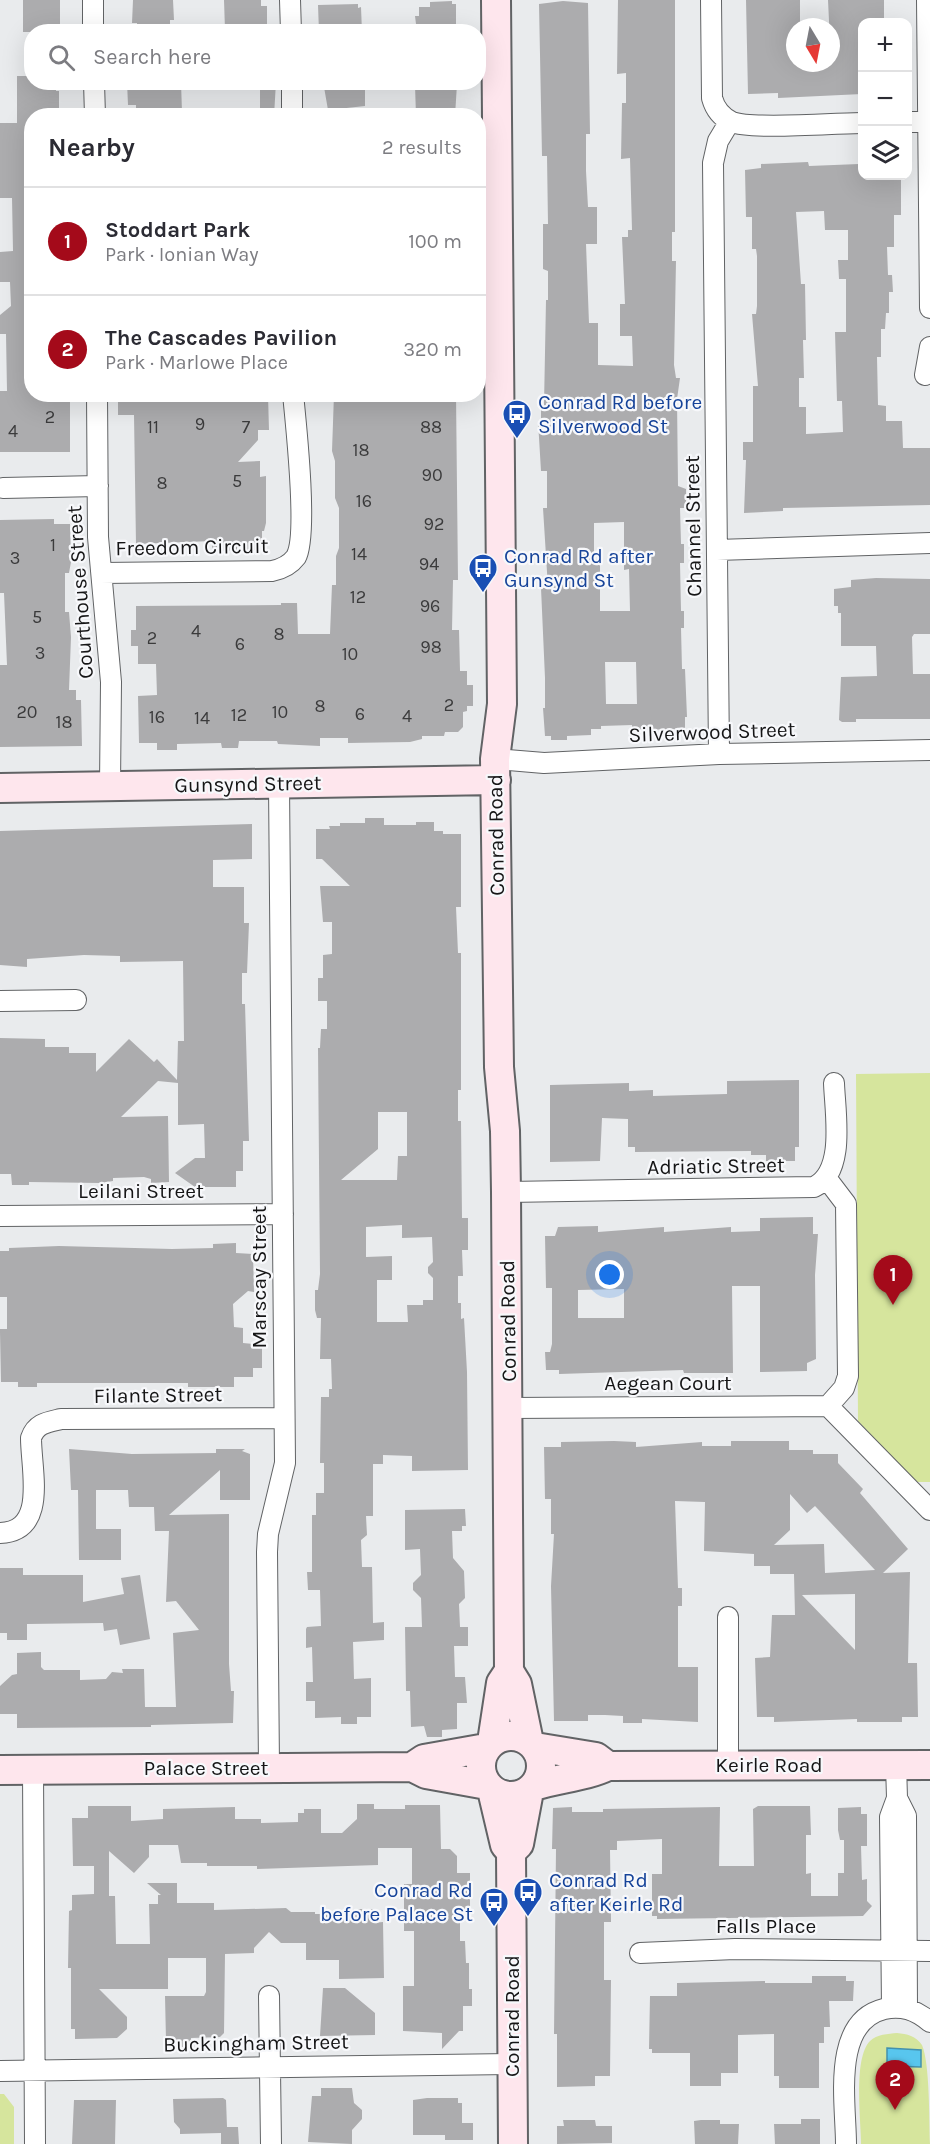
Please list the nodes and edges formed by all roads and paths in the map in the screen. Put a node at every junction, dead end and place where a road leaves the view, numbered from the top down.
1 (93, 0) edge
2 (290, 0) edge
3 (496, 0) edge
4 (711, 0) edge
5 (927, 0) edge
6 (93, 24) edge
7 (291, 24) edge
8 (94, 90) edge
9 (292, 90) edge
10 (94, 108) edge
11 (292, 108) dead end
12 (730, 121) junction
13 (929, 121) edge
14 (912, 122) edge
15 (858, 123) edge
16 (930, 308) edge
17 (930, 347) edge
18 (925, 375) dead end
19 (97, 402) edge
20 (294, 402) edge
21 (98, 486) junction
22 (3, 488) dead end
23 (930, 543) edge
24 (717, 550) junction
25 (102, 573) junction
26 (930, 750) edge
27 (719, 754) junction
28 (496, 769) junction
29 (279, 784) junction
30 (110, 786) junction
31 (0, 788) edge
32 (76, 1000) dead end
33 (0, 1001) edge
34 (834, 1083) dead end
35 (826, 1179) junction
36 (506, 1192) junction
37 (283, 1214) junction
38 (0, 1216) edge
39 (828, 1406) junction
40 (509, 1408) junction
41 (285, 1418) junction
42 (930, 1510) edge
43 (0, 1533) edge
44 (728, 1617) dead end
45 (509, 1671) junction
46 (532, 1744) junction
47 (489, 1745) junction
48 (896, 1764) junction
49 (930, 1764) edge
50 (728, 1765) junction
51 (608, 1766) junction
52 (269, 1767) junction
53 (412, 1767) junction
54 (33, 1769) junction
55 (0, 1770) edge
56 (490, 1788) junction
57 (531, 1788) junction
58 (511, 1852) junction
59 (899, 1951) junction
60 (930, 1951) edge
61 (640, 1953) dead end
62 (269, 1996) dead end
63 (899, 2008) junction
64 (930, 2022) edge
65 (512, 2064) junction
66 (270, 2068) junction
67 (35, 2070) junction
68 (0, 2071) edge
69 (35, 2144) edge
70 (271, 2144) edge
71 (513, 2144) edge
72 (846, 2144) edge

1 - 6 street
2 - 7 street
3 - 28 street, Conrad Road
4 - 12 street
5 - 13 street
8 - 10 street
9 - 11 street
12 - 15 street
12 - 24 street, Channel Street
13 - 14 street
13 - 16 street
17 - 18 street
19 - 21 street, Courthouse Street
20 - 25 street, Freedom Circuit
21 - 22 street
21 - 25 street, Courthouse Street
23 - 24 street
24 - 27 street, Channel Street
25 - 30 street, Courthouse Street
26 - 27 street, Silverwood Street
27 - 28 street, Silverwood Street
28 - 29 street, Gunsynd Street
28 - 36 street, Conrad Road
29 - 30 street, Gunsynd Street
29 - 37 street, Marscay Street
30 - 31 street, Gunsynd Street
32 - 33 street
34 - 35 street
35 - 36 street, Adriatic Street
35 - 39 street
36 - 40 street, Conrad Road
37 - 38 street, Leilani Street
37 - 41 street, Marscay Street
39 - 40 street, Aegean Court
39 - 42 street
40 - 45 street, Conrad Road
41 - 43 street, Filante Street
41 - 52 street, Marscay Street
44 - 50 street
45 - 46 street, Conrad Road
45 - 47 street, Conrad Road
46 - 47 street
46 - 51 street, Keirle Road
46 - 57 street
47 - 53 street, Palace Street
47 - 56 street
48 - 49 street, Keirle Road
48 - 50 street, Keirle Road
48 - 59 street
50 - 51 street, Keirle Road
51 - 57 street, Keirle Road
52 - 53 street, Palace Street
52 - 54 street, Palace Street
53 - 56 street, Palace Street
54 - 55 street, Palace Street
54 - 67 street
56 - 57 street
56 - 58 street, Conrad Road
57 - 58 street, Conrad Road
58 - 65 street, Conrad Road
59 - 60 street, Falls Place
59 - 61 street, Falls Place
59 - 63 street
62 - 66 street
63 - 64 street
63 - 72 street
65 - 66 street, Buckingham Street
65 - 71 street, Conrad Road
66 - 67 street, Buckingham Street
66 - 70 street
67 - 68 street, Buckingham Street
67 - 69 street

